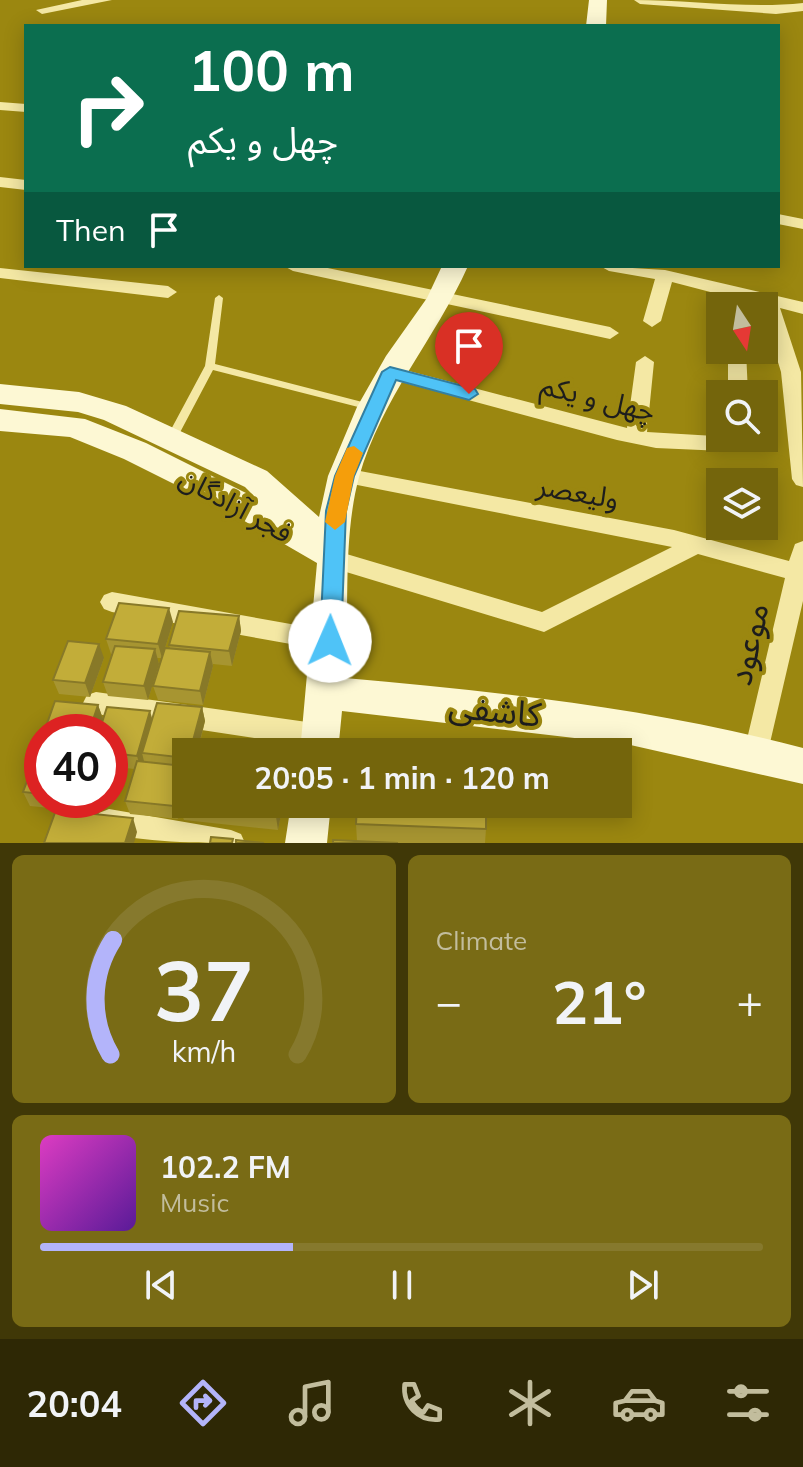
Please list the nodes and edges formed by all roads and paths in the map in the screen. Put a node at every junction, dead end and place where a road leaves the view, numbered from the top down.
1 (106, 0) edge
2 (598, 0) edge
3 (640, 0) edge
4 (803, 7) edge
5 (42, 10) dead end
6 (596, 24) edge
7 (0, 106) edge
8 (24, 108) edge
9 (0, 182) edge
10 (24, 185) edge
11 (780, 219) edge
12 (803, 224) edge
13 (302, 268) edge
14 (454, 268) edge
15 (621, 268) edge
16 (722, 268) edge
17 (0, 273) edge
18 (665, 275) junction
19 (712, 285) junction
20 (168, 292) dead end
21 (723, 292) edge
22 (219, 298) dead end
23 (440, 299) junction
24 (778, 302) edge
25 (803, 308) edge
26 (652, 321) dead end
27 (778, 331) edge
28 (610, 333) dead end
29 (645, 362) dead end
30 (210, 366) junction
31 (390, 372) junction
32 (0, 394) edge
33 (372, 407) junction
34 (799, 419) edge
35 (0, 420) edge
36 (172, 437) junction
37 (636, 437) junction
38 (706, 444) edge
39 (344, 476) junction
40 (803, 479) edge
41 (244, 489) junction
42 (696, 545) junction
43 (333, 559) junction
44 (802, 566) edge
45 (112, 602) dead end
46 (330, 641) junction
47 (326, 693) junction
48 (96, 703) edge
49 (287, 738) edge
50 (321, 738) edge
51 (757, 752) junction
52 (803, 766) edge
53 (89, 818) edge
54 (309, 818) edge
55 (231, 843) edge
56 (306, 843) edge

1 - 5 street
2 - 6 street
3 - 4 street
7 - 8 street
9 - 10 street
11 - 12 street
13 - 23 street
14 - 23 street
15 - 18 street
16 - 19 street
17 - 20 street
18 - 19 street
18 - 26 street
19 - 21 street
22 - 30 lane
23 - 28 street
23 - 31 street
24 - 25 street
27 - 34 street
29 - 37 street
30 - 33 lane
30 - 36 lane
31 - 33 street
31 - 37 street, چهل و یکم
32 - 36 street, فجر آزادگان
33 - 39 street
34 - 40 street
35 - 41 street, فجر آزادگان
36 - 41 street, فجر آزادگان
37 - 38 street, چهل و یکم
39 - 42 street, ولیعصر
39 - 43 street
41 - 43 street, فجر آزادگان
42 - 43 street
42 - 44 street, ولیعصر
43 - 46 street
44 - 51 street, موعود
45 - 46 street
46 - 47 street
47 - 50 street
47 - 51 street, کاشفی
48 - 49 street
51 - 52 street, کاشفی
53 - 55 street
54 - 56 street

